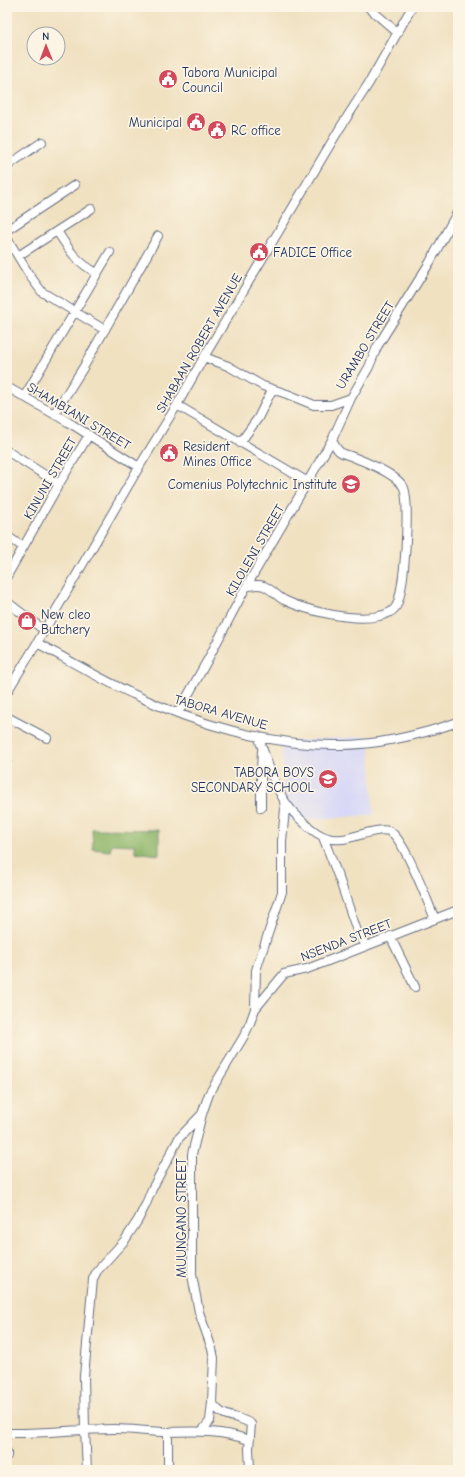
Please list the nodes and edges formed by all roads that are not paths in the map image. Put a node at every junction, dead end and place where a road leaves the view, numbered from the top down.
1 (368, 7) edge
2 (412, 7) edge
3 (398, 33) junction
4 (42, 142) dead end
5 (7, 166) edge
6 (75, 185) dead end
7 (92, 208) dead end
8 (458, 211) edge
9 (7, 230) edge
10 (57, 231) junction
11 (158, 236) dead end
12 (7, 238) edge
13 (110, 252) dead end
14 (18, 256) junction
15 (97, 273) junction
16 (74, 311) junction
17 (105, 330) junction
18 (204, 357) junction
19 (7, 387) edge
20 (272, 390) junction
21 (24, 397) junction
22 (351, 398) junction
23 (177, 405) junction
24 (54, 414) junction
25 (89, 435) junction
26 (332, 440) junction
27 (240, 443) junction
28 (7, 451) edge
29 (341, 452) junction
30 (325, 454) junction
31 (139, 467) junction
32 (308, 482) junction
33 (59, 484) junction
34 (7, 536) edge
35 (23, 548) junction
36 (258, 567) junction
37 (7, 576) edge
38 (264, 586) junction
39 (246, 587) junction
40 (7, 602) edge
41 (44, 630) junction
42 (37, 643) junction
43 (7, 692) edge
44 (178, 713) junction
45 (7, 718) edge
46 (458, 722) edge
47 (258, 736) junction
48 (47, 738) dead end
49 (263, 748) junction
50 (7, 757) edge
51 (7, 760) edge
52 (284, 801) junction
53 (261, 808) dead end
54 (323, 837) junction
55 (458, 910) edge
56 (435, 919) junction
57 (390, 936) junction
58 (366, 946) junction
59 (416, 988) dead end
60 (255, 1009) junction
61 (202, 1114) junction
62 (212, 1402) junction
63 (85, 1430) junction
64 (202, 1431) junction
65 (168, 1432) junction
66 (7, 1433) edge
67 (249, 1440) junction
68 (7, 1452) edge
69 (7, 1456) edge
70 (88, 1470) edge
71 (168, 1470) edge
72 (250, 1470) edge

1 - 3 street
2 - 3 street, SHABAAN ROBERT AVENUE
3 - 18 street, SHABAAN ROBERT AVENUE
4 - 5 street
6 - 9 street
7 - 10 street
8 - 22 street, URAMBO STREET
10 - 14 street
10 - 15 street
11 - 17 street
12 - 14 street
13 - 15 street
14 - 16 street
15 - 16 street
16 - 17 street
16 - 21 street
17 - 24 street
18 - 20 street, URAMBO STREET
18 - 23 street, SHABAAN ROBERT AVENUE
19 - 21 street, SHAMBIANI STREET
20 - 22 street, URAMBO STREET
20 - 27 street
21 - 24 street, SHAMBIANI STREET
22 - 26 street, KILOLENI STREET
23 - 27 street
23 - 31 street, SHABAAN ROBERT AVENUE
24 - 25 street, SHAMBIANI STREET
25 - 31 street, SHAMBIANI STREET
25 - 33 street, KINUNI STREET
26 - 29 street
26 - 30 street, KILOLENI STREET
27 - 32 street
28 - 33 street
29 - 30 street
29 - 38 street
30 - 32 street, KILOLENI STREET
31 - 41 street, SHABAAN ROBERT AVENUE
32 - 36 street, KILOLENI STREET
33 - 35 street, KINUNI STREET
34 - 35 street
35 - 37 street, KINUNI STREET
36 - 38 street
36 - 39 street, KILOLENI STREET
38 - 39 street
39 - 44 street, KILOLENI STREET
40 - 41 street
41 - 42 street, SHABAAN ROBERT AVENUE
42 - 43 street, SHABAAN ROBERT AVENUE
42 - 44 street, TABORA AVENUE
44 - 47 street, TABORA AVENUE
45 - 48 street
46 - 47 street, TABORA AVENUE
47 - 49 street, MUUNGANO STREET
49 - 52 street, MUUNGANO STREET
49 - 53 street
50 - 51 street
52 - 54 street, MUUNGANO STREET
52 - 60 street, MUUNGANO STREET
54 - 56 street
54 - 58 street
55 - 56 street, NSENDA STREET
56 - 57 street, NSENDA STREET
57 - 58 street, NSENDA STREET
57 - 59 street
58 - 60 street, NSENDA STREET
60 - 61 street, MUUNGANO STREET
61 - 62 street, MUUNGANO STREET
61 - 63 street, MUUNGANO STREET
62 - 64 street, MUUNGANO STREET
62 - 67 street
63 - 65 street
63 - 66 street
63 - 70 street, MUUNGANO STREET
64 - 65 street
64 - 67 street
65 - 71 street
67 - 72 street
68 - 69 street

